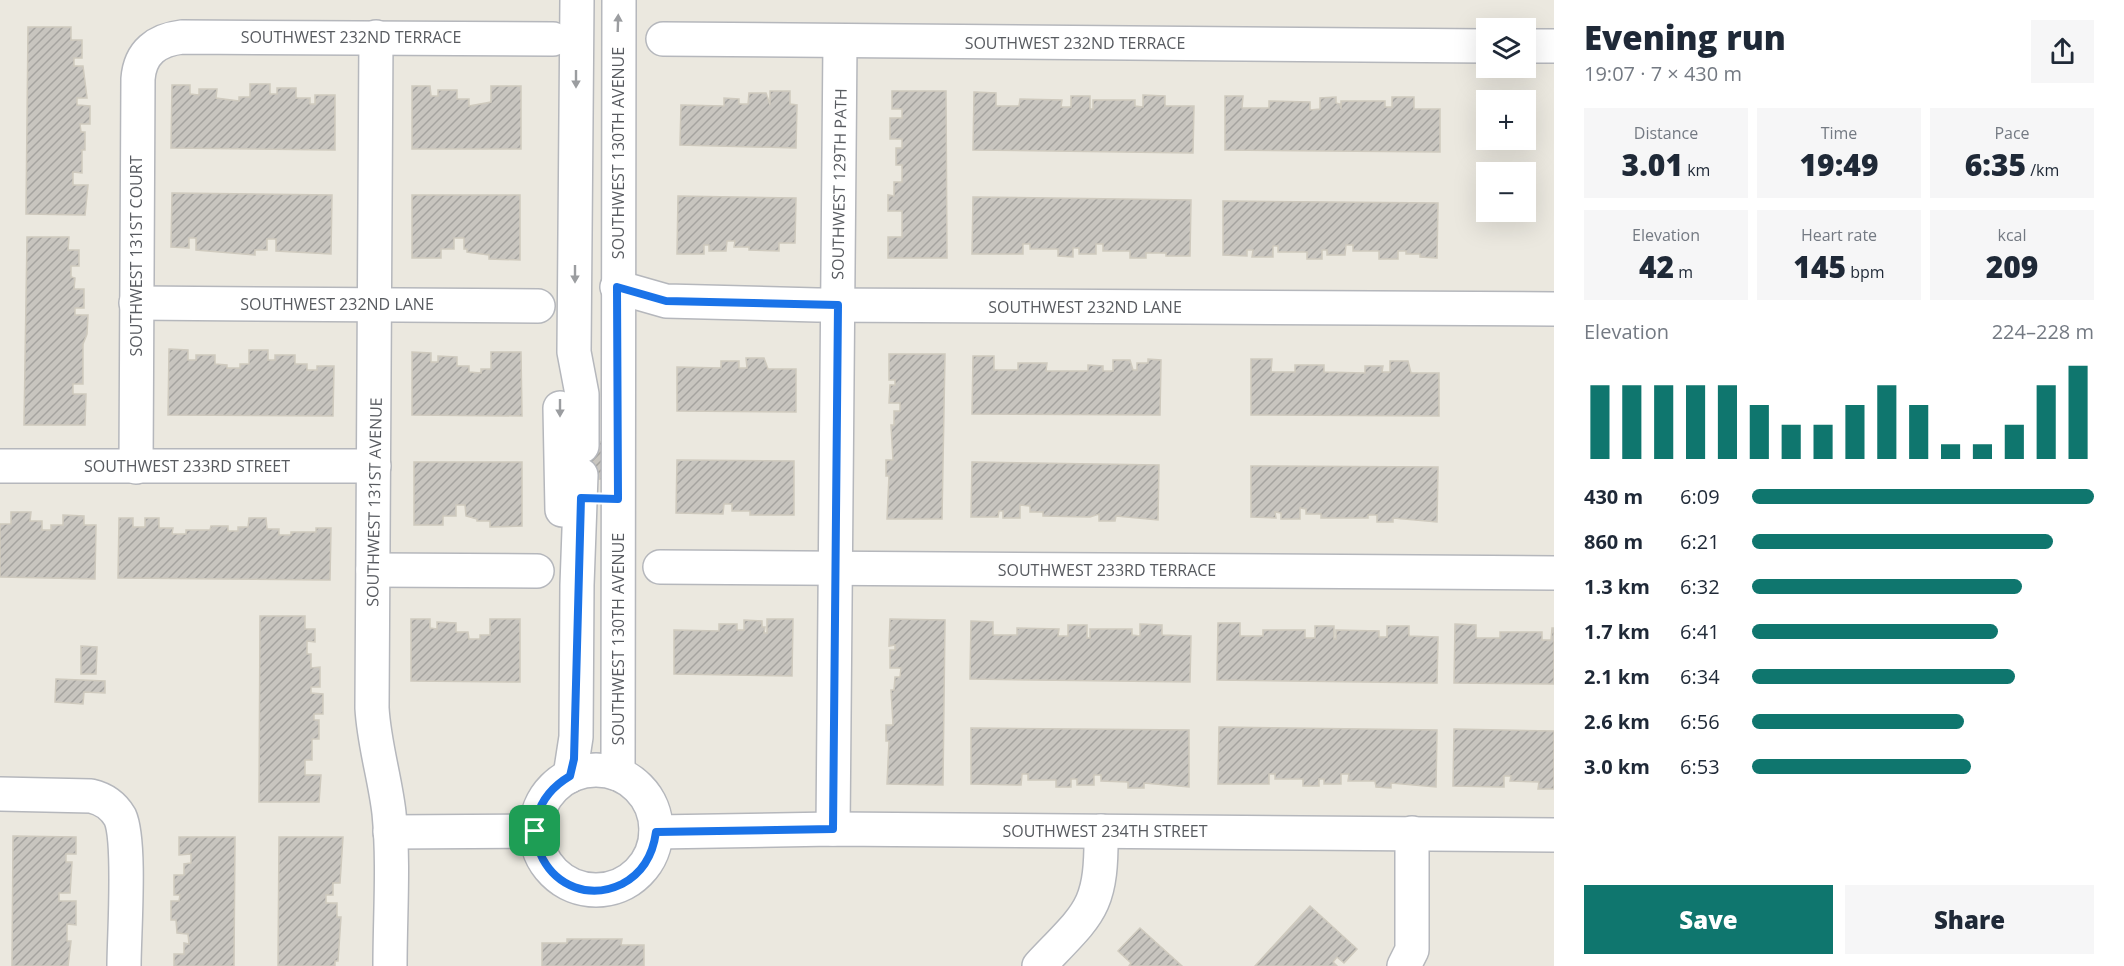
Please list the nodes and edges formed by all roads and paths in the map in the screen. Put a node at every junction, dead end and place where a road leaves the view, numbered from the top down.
1 (577, 0) edge
2 (619, 0) edge
3 (376, 37) junction
4 (554, 39) dead end
5 (663, 39) dead end
6 (840, 42) junction
7 (1476, 46) edge
8 (1536, 46) edge
9 (1554, 46) edge
10 (150, 48) joint
11 (617, 287) junction
12 (136, 303) junction
13 (375, 304) junction
14 (838, 305) junction
15 (538, 306) dead end
16 (1554, 309) edge
17 (574, 352) junction
18 (0, 466) edge
19 (374, 466) junction
20 (136, 467) junction
21 (581, 473) junction
22 (618, 499) junction
23 (660, 567) dead end
24 (835, 568) junction
25 (373, 570) junction
26 (537, 572) dead end
27 (1554, 573) edge
28 (577, 585) junction
29 (618, 774) junction
30 (570, 776) junction
31 (0, 794) edge
32 (833, 829) junction
33 (535, 831) junction
34 (1101, 831) junction
35 (390, 832) junction
36 (656, 832) junction
37 (1412, 833) junction
38 (1554, 835) edge
39 (124, 966) edge
40 (390, 966) edge
41 (1039, 966) edge
42 (1404, 966) edge

1 -> 17 street
11 -> 2 street, SOUTHWEST 130TH AVENUE
3 - 4 street, SOUTHWEST 232ND TERRACE
3 - 10 street, SOUTHWEST 232ND TERRACE
3 - 13 street, SOUTHWEST 131ST AVENUE
5 - 6 street, SOUTHWEST 232ND TERRACE
6 - 7 street, SOUTHWEST 232ND TERRACE
6 - 14 street, SOUTHWEST 129TH PATH
8 - 9 street
10 - 12 street, SOUTHWEST 131ST COURT
11 - 14 street, SOUTHWEST 232ND LANE
11 - 22 street, SOUTHWEST 130TH AVENUE
12 - 13 street, SOUTHWEST 232ND LANE
12 - 20 street, SOUTHWEST 131ST COURT
13 - 15 street, SOUTHWEST 232ND LANE
13 - 19 street, SOUTHWEST 131ST AVENUE
14 - 16 street, SOUTHWEST 232ND LANE
14 - 24 street, SOUTHWEST 129TH PATH
17 - 21 street
17 -> 28 street
18 - 20 street, SOUTHWEST 233RD STREET
19 - 20 street, SOUTHWEST 233RD STREET
19 - 25 street, SOUTHWEST 131ST AVENUE
21 - 22 street
21 - 28 street
22 - 29 street, SOUTHWEST 130TH AVENUE
23 - 24 street, SOUTHWEST 233RD TERRACE
24 - 27 street, SOUTHWEST 233RD TERRACE
24 - 32 street, SOUTHWEST 129TH PATH
25 - 26 street
25 - 35 street, SOUTHWEST 131ST AVENUE
28 - 30 street
29 - 30 street
29 - 36 street
30 - 33 street
31 - 39 street
32 - 34 street, SOUTHWEST 234TH STREET
32 - 36 street, SOUTHWEST 234TH STREET
33 - 35 street
33 - 36 street
34 - 37 street, SOUTHWEST 234TH STREET
34 - 41 street
35 - 40 street, SOUTHWEST 131ST AVENUE
37 - 38 street, SOUTHWEST 234TH STREET
37 - 42 street

